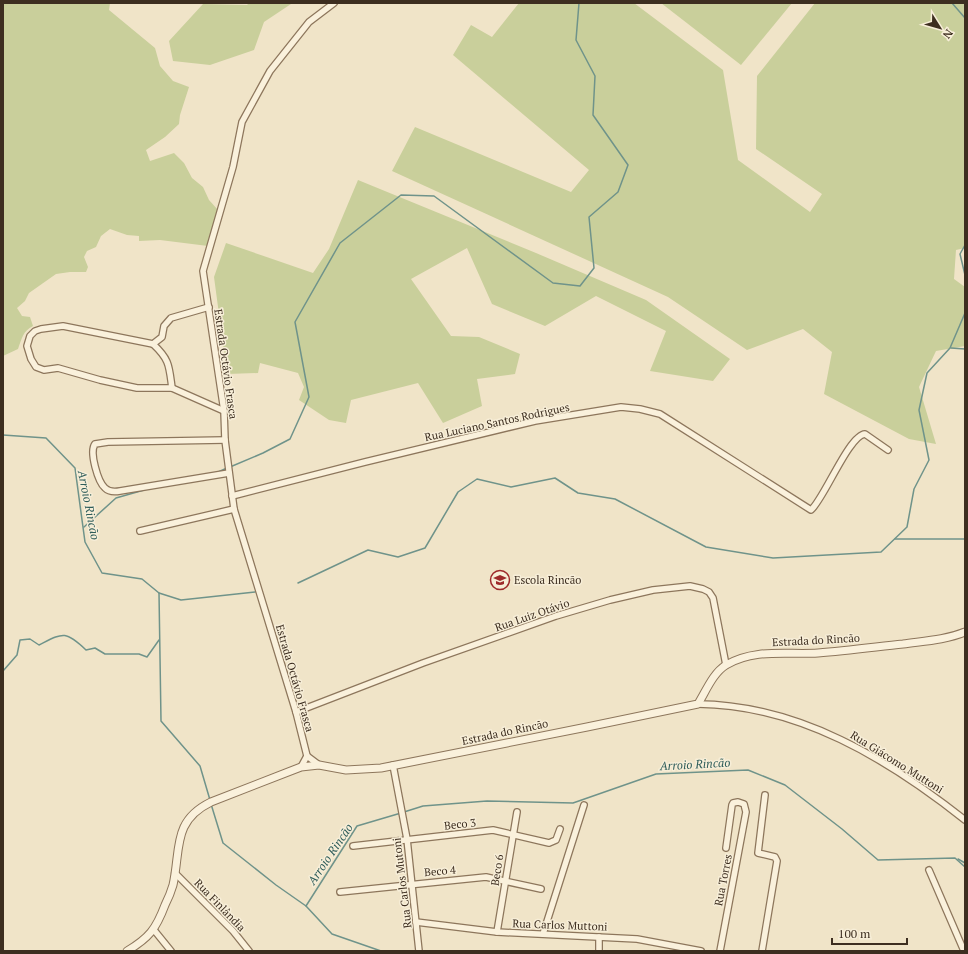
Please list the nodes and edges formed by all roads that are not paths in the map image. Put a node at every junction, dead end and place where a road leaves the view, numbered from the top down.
1 (334, 3) edge
2 (209, 307) junction
3 (153, 344) junction
4 (172, 388) junction
5 (224, 411) junction
6 (225, 440) junction
7 (888, 450) dead end
8 (229, 473) junction
9 (232, 496) junction
10 (234, 509) junction
11 (140, 531) dead end
12 (965, 632) edge
13 (726, 665) junction
14 (698, 704) junction
15 (296, 712) junction
16 (307, 756) junction
17 (319, 765) junction
18 (393, 765) junction
19 (301, 767) junction
20 (766, 795) dead end
21 (584, 805) dead end
22 (517, 812) dead end
23 (965, 820) edge
24 (560, 829) dead end
25 (514, 834) junction
26 (407, 839) junction
27 (353, 846) dead end
28 (726, 848) dead end
29 (929, 870) dead end
30 (175, 873) junction
31 (506, 881) junction
32 (412, 884) junction
33 (541, 889) dead end
34 (340, 892) dead end
35 (416, 922) junction
36 (154, 930) junction
37 (497, 932) junction
38 (543, 934) junction
39 (599, 937) junction
40 (127, 951) edge
41 (171, 951) edge
42 (249, 951) edge
43 (419, 951) edge
44 (599, 951) edge
45 (701, 951) edge
46 (720, 951) edge
47 (762, 951) edge
48 (964, 951) edge

1 - 2 street, Estrada Octávio Frasca
2 - 3 street
2 - 5 street, Estrada Octávio Frasca
3 - 4 street
3 - 4 street
4 - 5 street
5 - 6 street, Estrada Octávio Frasca
6 - 8 street, Estrada Octávio Frasca
6 - 8 street
7 - 9 street, Rua Luciano Santos Rodrigues
8 - 9 street, Estrada Octávio Frasca
9 - 10 street, Estrada Octávio Frasca
10 - 11 street
10 - 15 street, Estrada Octávio Frasca
12 - 13 street, Estrada do Rincão
13 - 14 street, Estrada do Rincão
13 - 15 street, Rua Luiz Otávio
14 - 18 street, Estrada do Rincão
14 - 23 street, Rua Giácomo Muttoni
15 - 16 street, Estrada Octávio Frasca
16 - 17 street
16 - 19 street
17 - 18 street, Estrada do Rincão
17 - 19 street, Estrada do Rincão
18 - 26 street, Rua Carlos Mutoni
19 - 30 street, Estrada do Rincão
20 - 47 street
21 - 38 street
22 - 25 street, Beco 6
24 - 25 street, Beco 3
25 - 26 street, Beco 3
25 - 31 street, Beco 6
26 - 27 street, Beco 3
26 - 32 street, Rua Carlos Mutoni
28 - 46 street, Rua Torres
29 - 48 street
30 - 36 street, Estrada do Rincão
30 - 42 street, Rua Finlândia
31 - 32 street, Beco 4
31 - 33 street, Beco 4
31 - 37 street, Beco 6
32 - 34 street, Beco 4
32 - 35 street, Rua Carlos Mutoni
35 - 37 street, Rua Carlos Muttoni
35 - 43 street, Rua Carlos Mutoni
36 - 40 street, Estrada do Rincão
36 - 41 street
37 - 38 street, Rua Carlos Muttoni
38 - 39 street, Rua Carlos Muttoni
39 - 44 street
39 - 45 street, Rua Carlos Muttoni

